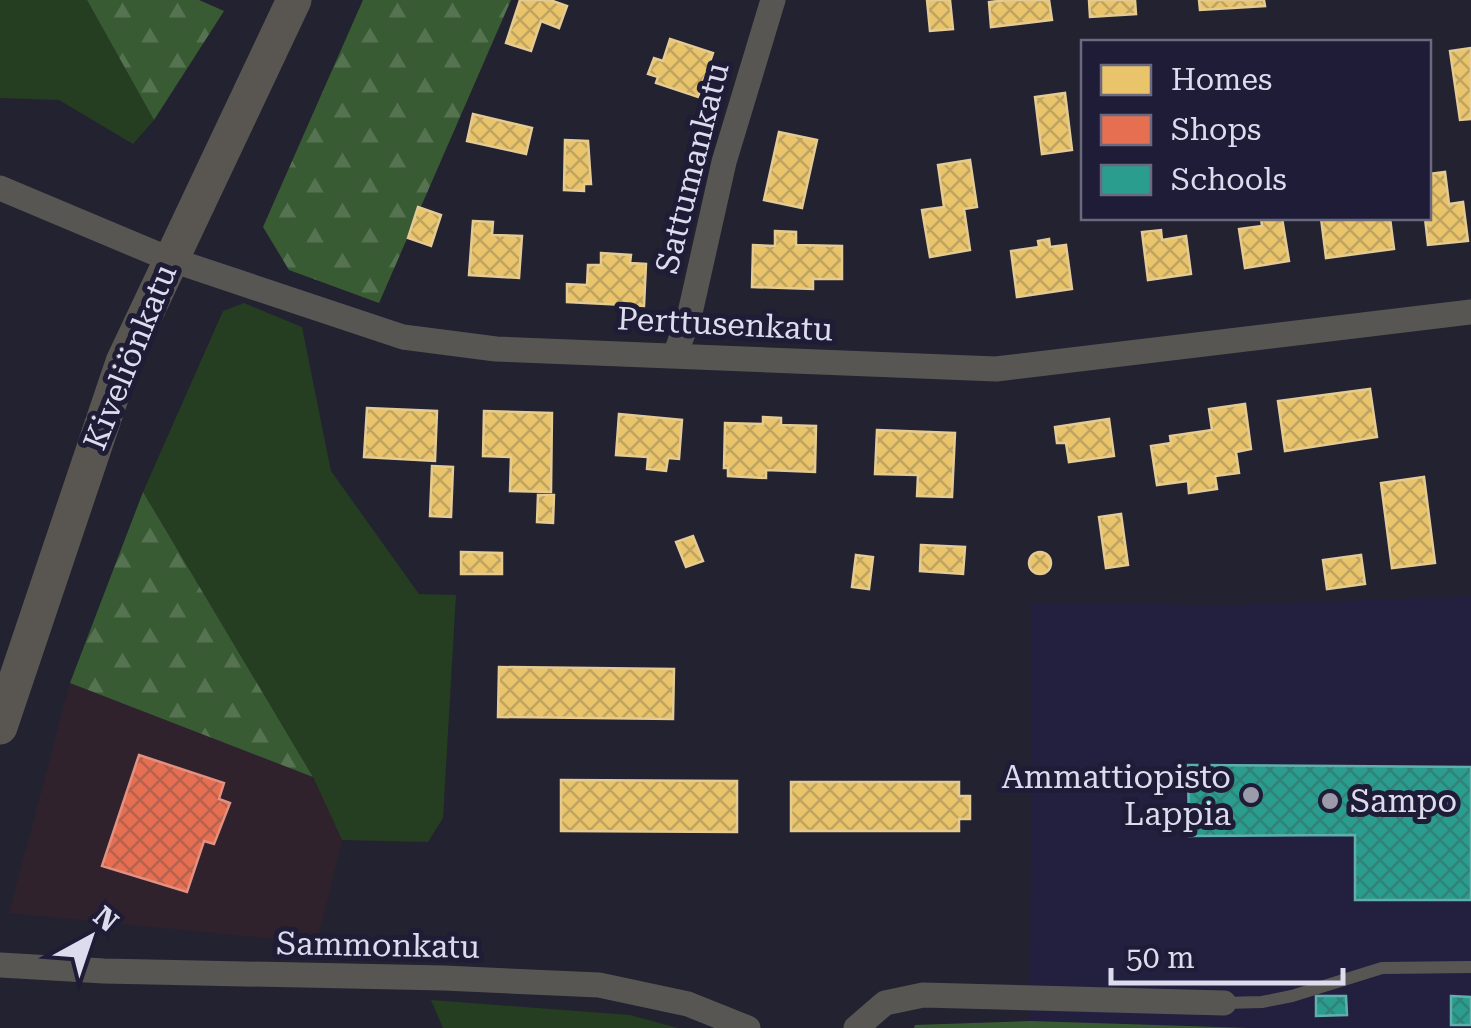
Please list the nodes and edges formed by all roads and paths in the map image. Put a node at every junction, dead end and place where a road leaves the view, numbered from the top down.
1 (294, 0) edge
2 (774, 0) edge
3 (0, 188) edge
4 (169, 259) junction
5 (1471, 312) edge
6 (676, 354) junction
7 (0, 728) edge
8 (0, 965) edge
9 (1471, 966) edge
10 (1224, 1004) joint
11 (748, 1028) edge
12 (856, 1028) edge

1 - 4 main road, Kiveliönkatu
2 - 6 street, Sattumankatu
3 - 4 street, Perttusenkatu
4 - 6 street, Perttusenkatu
4 - 7 main road, Kiveliönkatu
5 - 6 street, Perttusenkatu
8 - 11 street, Sammonkatu
9 - 10 lane
10 - 12 street

